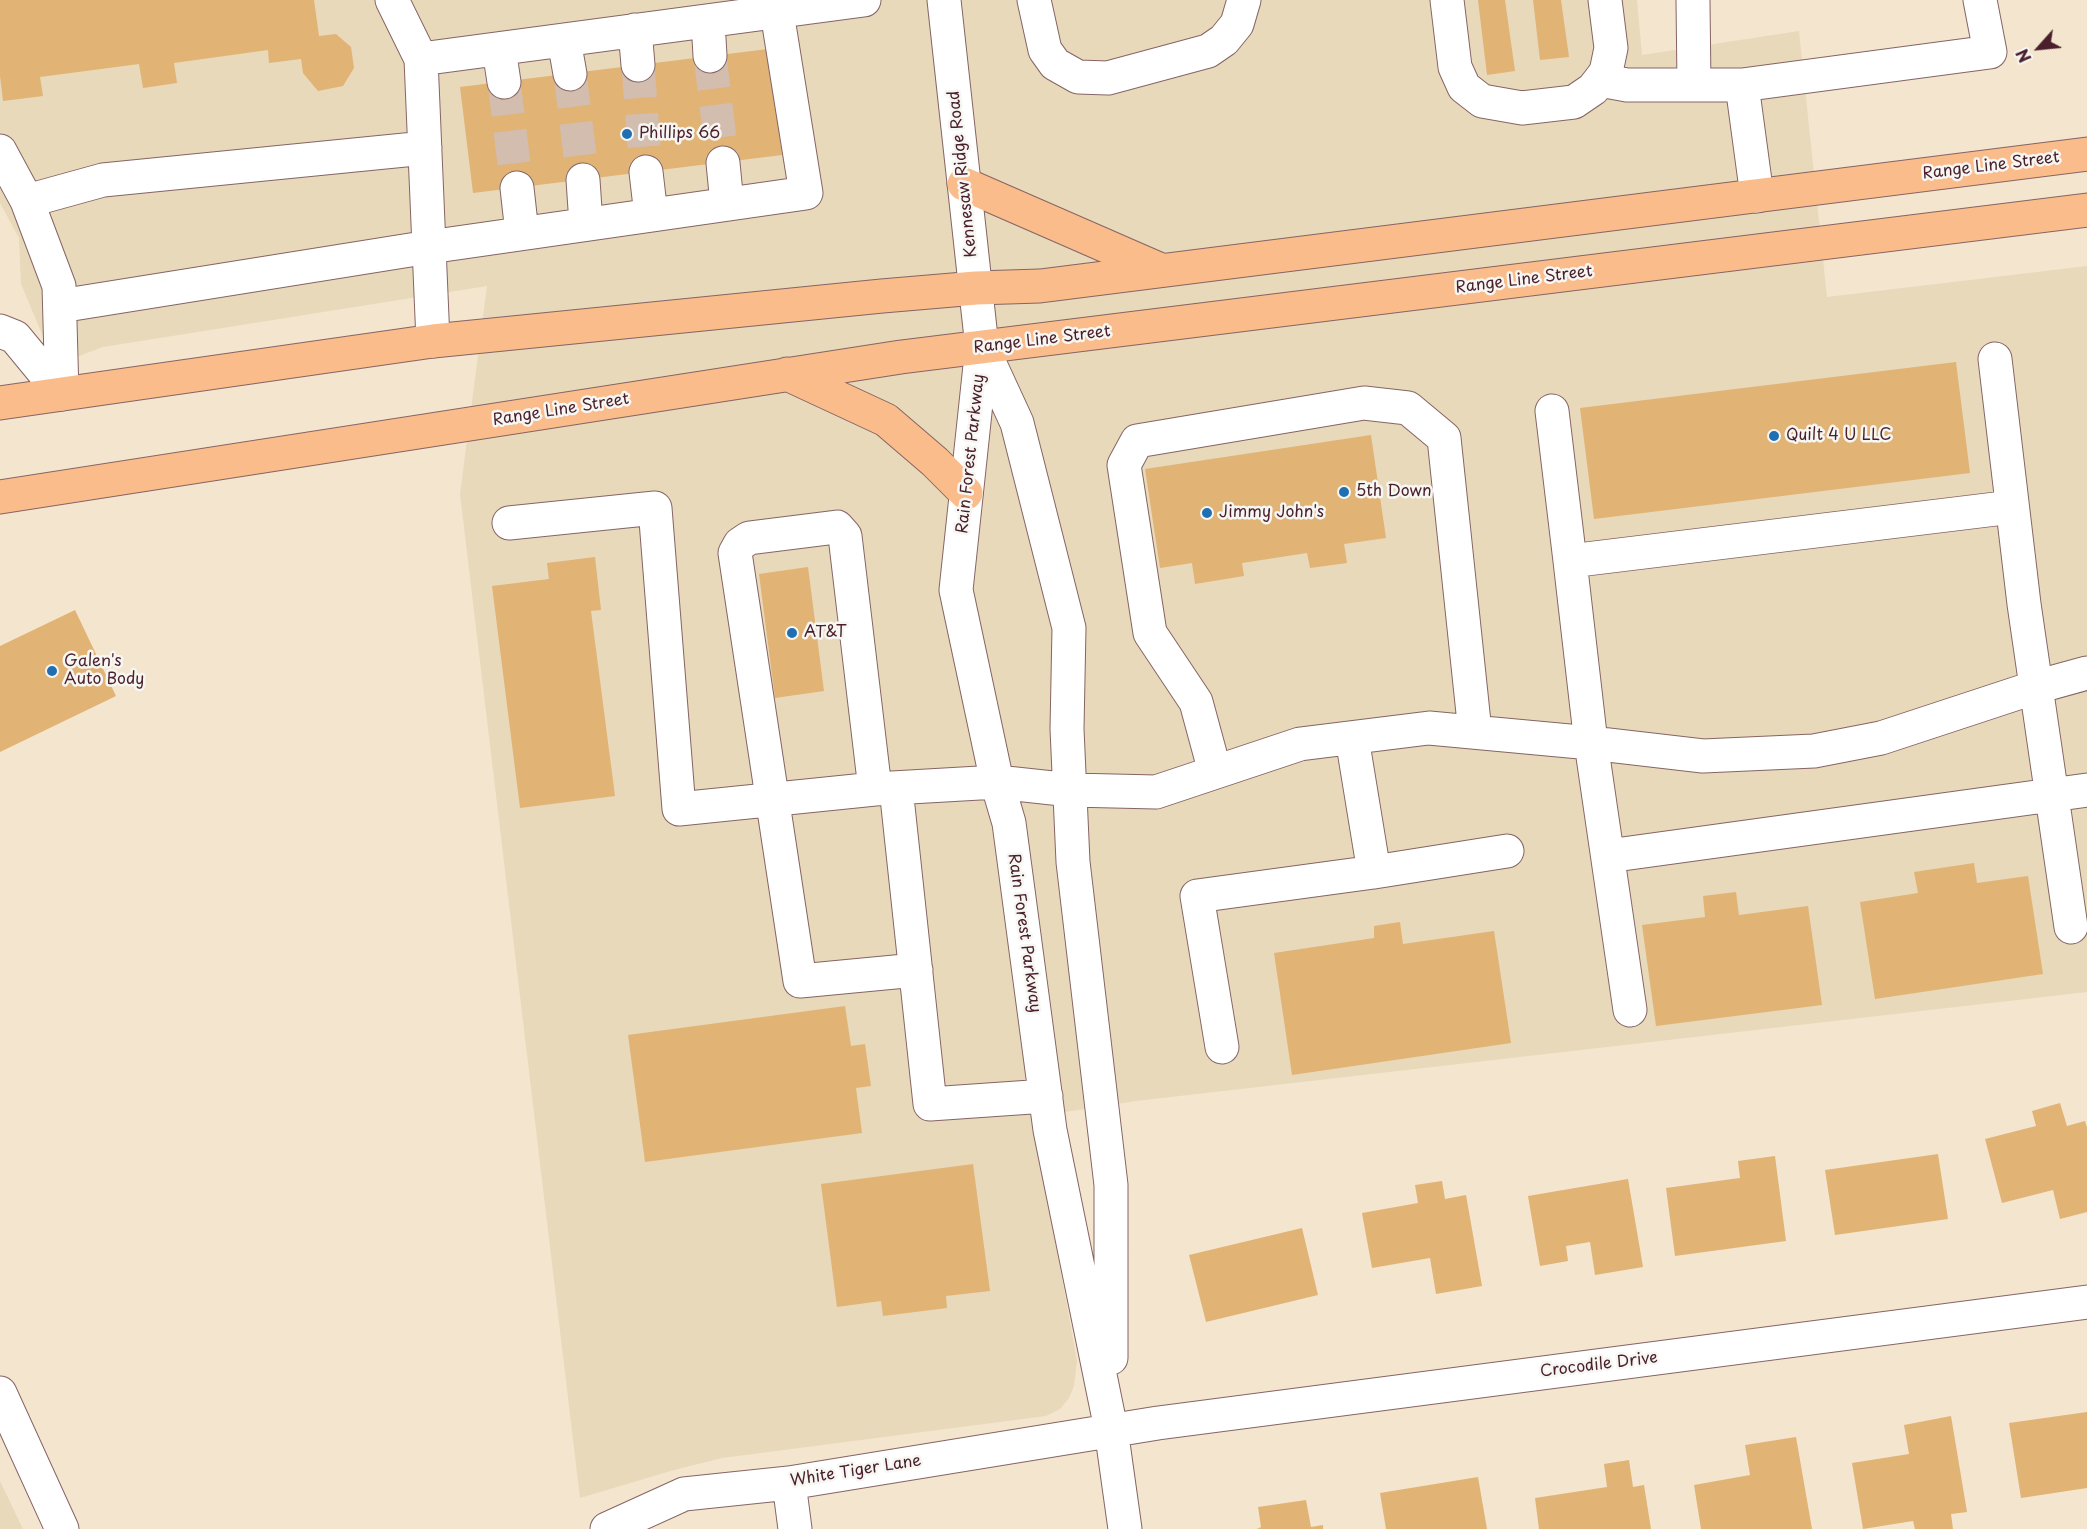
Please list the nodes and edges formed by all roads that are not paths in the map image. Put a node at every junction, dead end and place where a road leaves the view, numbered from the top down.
1 (392, 0) edge
2 (864, 0) edge
3 (944, 0) edge
4 (1034, 0) edge
5 (1244, 0) edge
6 (1447, 0) edge
7 (1605, 0) edge
8 (1694, 0) edge
9 (1699, 0) edge
10 (1980, 0) edge
11 (776, 5) edge
12 (708, 21) junction
13 (635, 30) junction
14 (564, 40) junction
15 (499, 49) junction
16 (710, 56) tunnel mouth
17 (421, 59) junction
18 (638, 66) tunnel mouth
19 (570, 74) tunnel mouth
20 (1600, 81) junction
21 (504, 82) tunnel mouth
22 (1694, 85) junction
23 (1742, 85) junction
24 (425, 148) junction
25 (0, 151) edge
26 (2087, 154) edge
27 (723, 163) tunnel mouth
28 (646, 172) tunnel mouth
29 (583, 180) tunnel mouth
30 (964, 184) junction
31 (517, 188) tunnel mouth
32 (1757, 196) junction
33 (27, 201) junction
34 (728, 204) junction
35 (2087, 210) edge
36 (651, 215) junction
37 (586, 224) junction
38 (522, 233) junction
39 (429, 247) junction
40 (1162, 271) junction
41 (976, 288) junction
42 (60, 306) junction
43 (0, 331) edge
44 (433, 341) junction
45 (982, 347) junction
46 (1995, 359) dead end
47 (787, 374) junction
48 (62, 394) junction
49 (0, 403) edge
50 (1552, 411) dead end
51 (966, 493) junction
52 (0, 497) edge
53 (2012, 507) junction
54 (509, 523) dead end
55 (1570, 561) junction
56 (2087, 672) edge
57 (2036, 687) junction
58 (1475, 732) junction
59 (1352, 738) junction
60 (1591, 742) junction
61 (1215, 772) junction
62 (997, 782) junction
63 (886, 789) junction
64 (1071, 790) junction
65 (2087, 790) edge
66 (2052, 795) junction
67 (772, 800) junction
68 (1507, 851) dead end
69 (1608, 856) junction
70 (1374, 872) junction
71 (2071, 927) dead end
72 (916, 970) junction
73 (1630, 1010) dead end
74 (1222, 1047) dead end
75 (1046, 1096) junction
76 (2087, 1302) edge
77 (0, 1393) edge
78 (1111, 1429) junction
79 (789, 1483) junction
80 (61, 1529) edge
81 (607, 1529) edge
82 (795, 1529) edge
83 (1125, 1529) edge

1 - 17 street
2 - 11 street
3 - 30 street, Kennesaw Ridge Road
4 - 5 street
6 - 20 street
7 - 20 street
8 - 9 street
8 - 22 street
10 - 23 street
11 - 12 street
11 - 34 street
12 - 13 street
12 - 16 street
13 - 14 street
13 - 18 street
14 - 15 street
14 - 19 street
15 - 17 street
15 - 21 street
17 - 24 street
20 - 22 street
22 - 23 street
23 - 32 street
24 - 33 street
24 - 39 street
25 - 33 street
26 - 32 main road, Range Line Street
27 - 34 street
28 - 36 street
29 - 37 street
30 - 40 main road
30 - 41 street, Kennesaw Ridge Road
31 - 38 street
32 - 40 main road, Range Line Street
33 - 42 street
34 - 36 street
35 - 45 main road, Range Line Street
36 - 37 street
37 - 38 street
38 - 39 street
39 - 42 street
39 - 44 street
40 - 41 main road, Range Line Street
41 - 44 main road, Range Line Street
41 - 45 street, Kennesaw Ridge Road
42 - 48 street
43 - 48 street
44 - 48 main road, Range Line Street
45 - 47 main road, Range Line Street
45 - 51 street, Rain Forest Parkway
45 - 64 street, Rain Forest Parkway
46 - 53 street
47 - 51 main road
47 - 52 main road, Range Line Street
48 - 49 main road, Range Line Street
50 - 55 street
51 - 62 street, Rain Forest Parkway
53 - 55 street
53 - 57 street
54 - 67 street
55 - 60 street
56 - 57 street
57 - 60 street
57 - 66 street
58 - 59 street
58 - 60 street
58 - 61 street
59 - 61 street
59 - 70 street
60 - 69 street
61 - 64 street
62 - 63 street
62 - 64 street
62 - 75 street, Rain Forest Parkway
63 - 67 street
63 - 67 street
63 - 72 street
64 - 78 street, Rain Forest Parkway
65 - 66 street
66 - 69 street
66 - 71 street
67 - 72 street
68 - 70 street
69 - 73 street
70 - 74 street
72 - 75 street
75 - 78 street, Rain Forest Parkway
76 - 78 street, Crocodile Drive
77 - 80 street
78 - 79 street, White Tiger Lane
78 - 83 street, Rain Forest Parkway
79 - 81 street, White Tiger Lane
79 - 82 street

